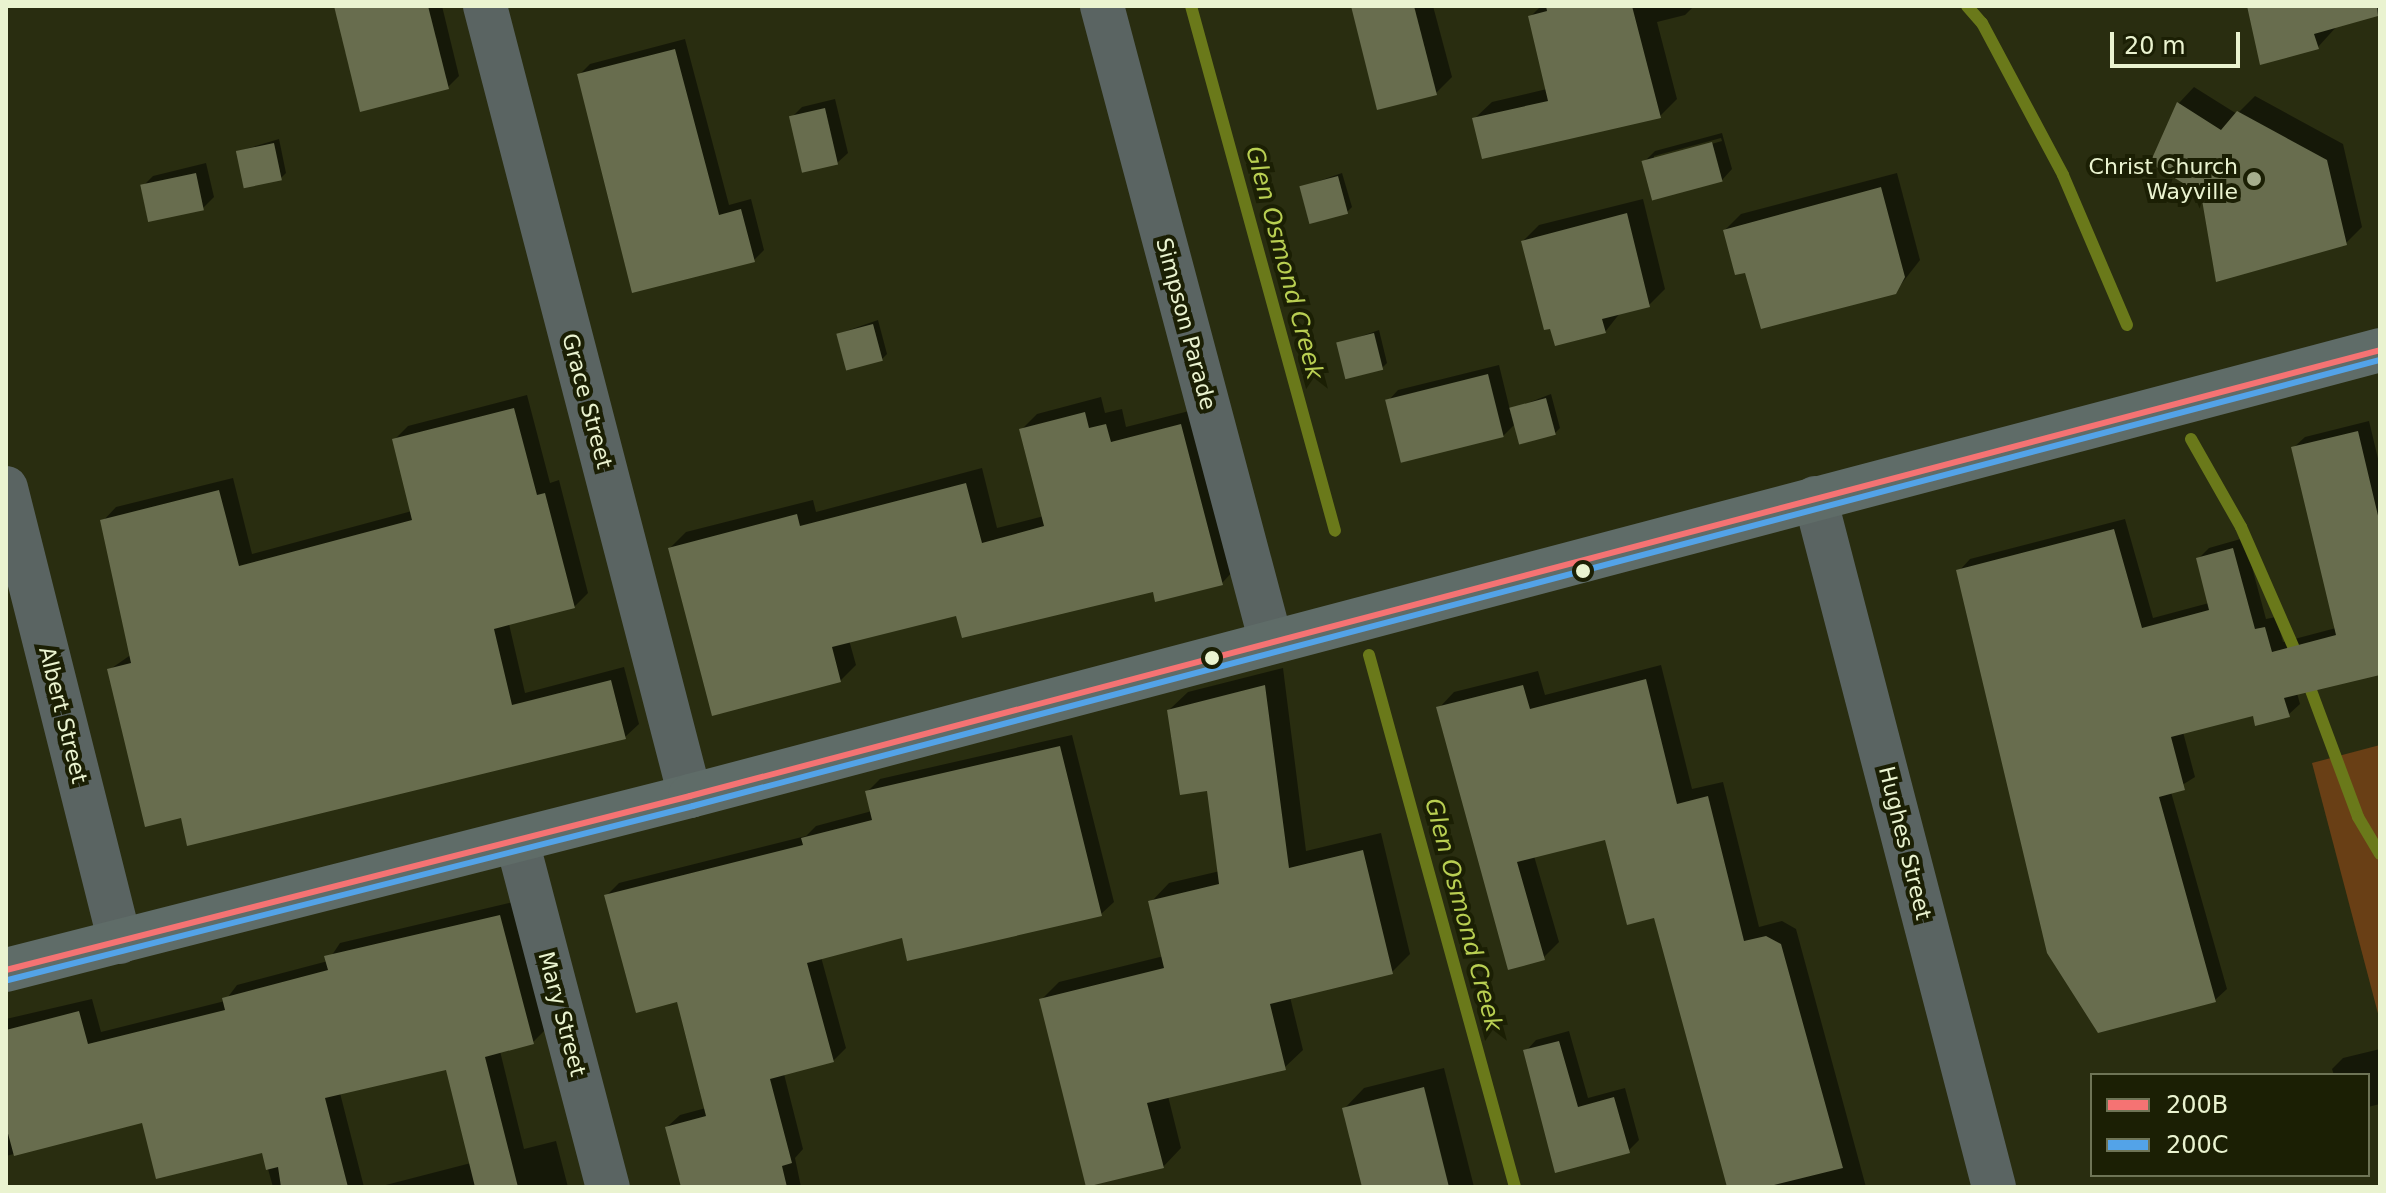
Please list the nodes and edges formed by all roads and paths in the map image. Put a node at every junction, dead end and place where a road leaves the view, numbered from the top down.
1 (485, 6) edge
2 (1102, 6) edge
3 (2380, 350) edge
4 (6, 488) edge
5 (1815, 498) junction
6 (1271, 642) junction
7 (690, 796) junction
8 (517, 841) junction
9 (120, 942) junction
10 (6, 970) edge
11 (608, 1187) edge
12 (1994, 1187) edge

1 - 7 street, Grace Street
2 - 6 street, Simpson Parade
3 - 5 main road
4 - 9 street, Albert Street
5 - 6 main road
5 - 12 street, Hughes Street
6 - 7 main road
7 - 8 main road
8 - 9 main road
8 - 11 street, Mary Street
9 - 10 main road

